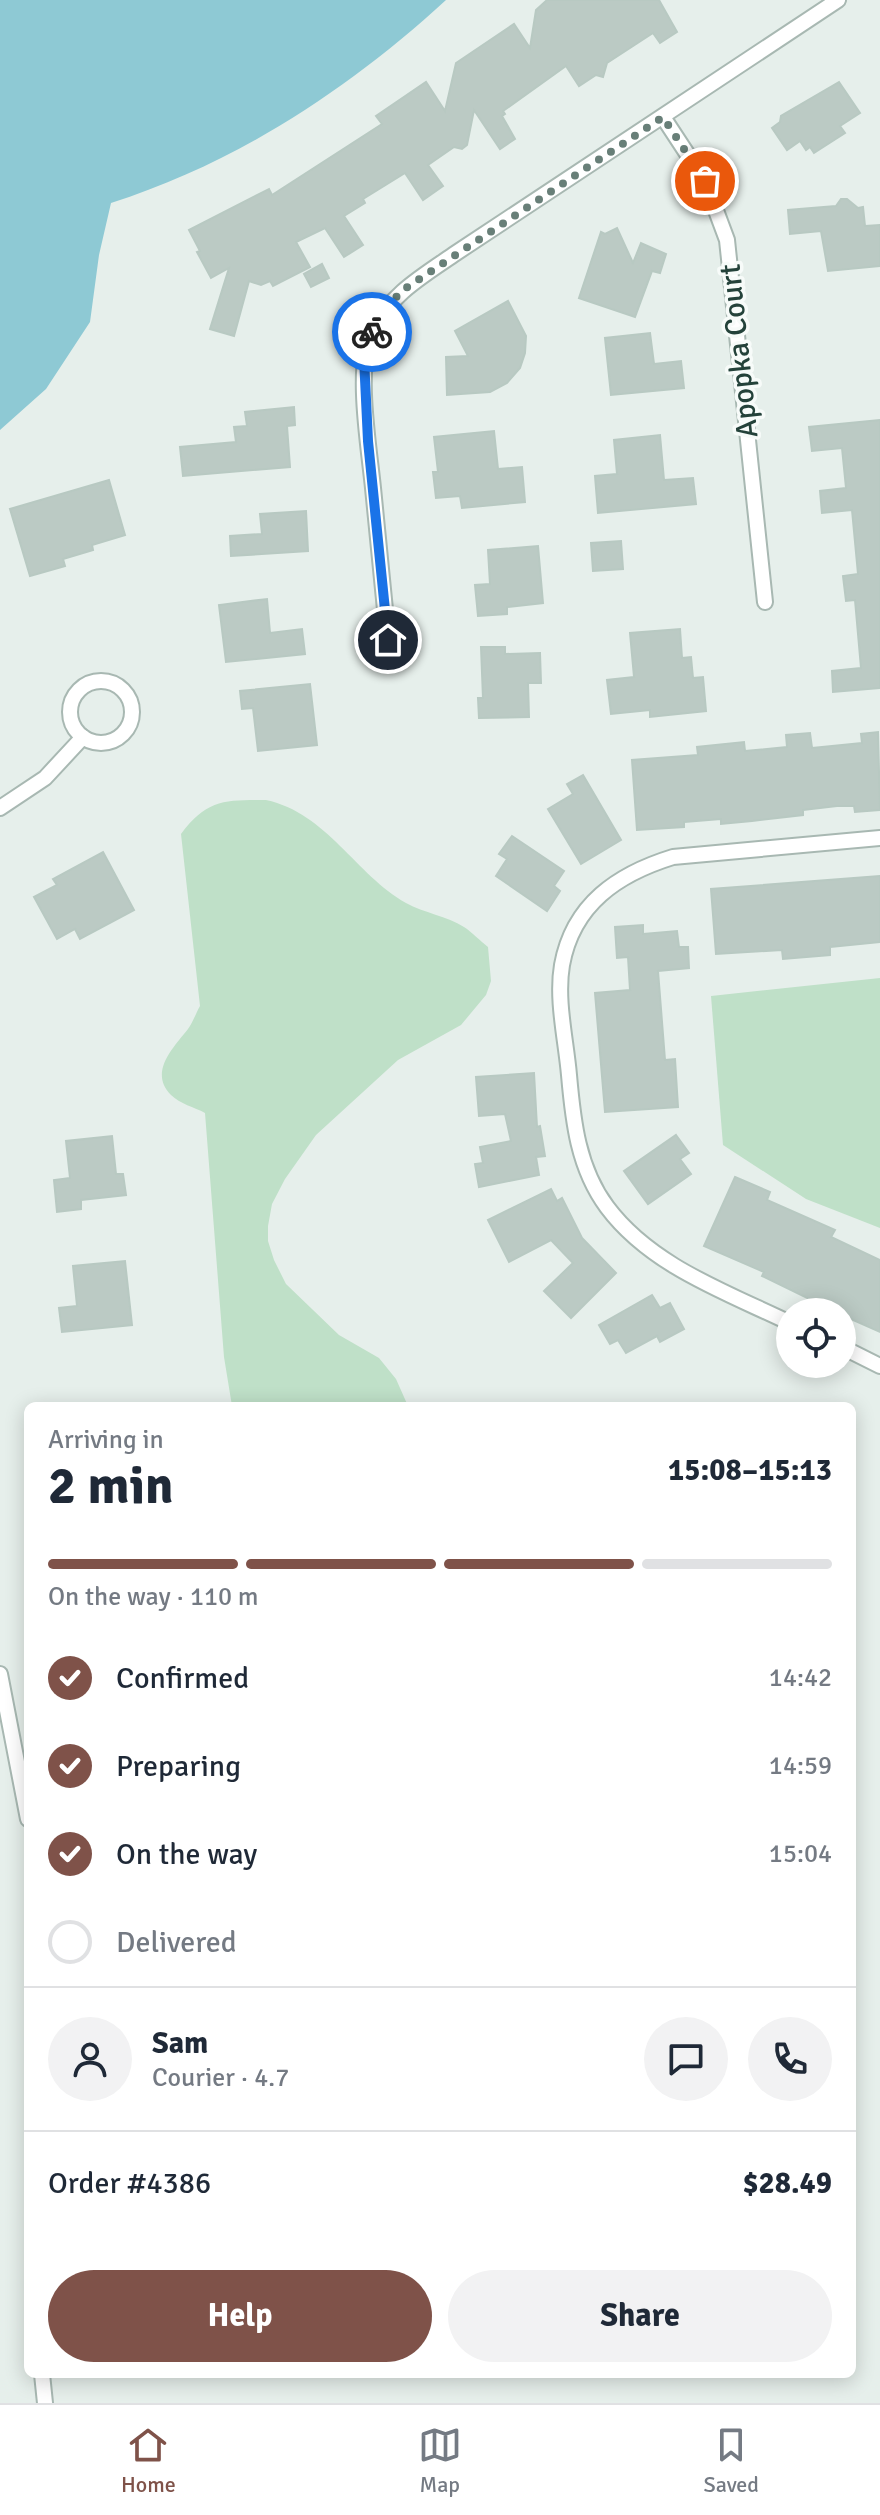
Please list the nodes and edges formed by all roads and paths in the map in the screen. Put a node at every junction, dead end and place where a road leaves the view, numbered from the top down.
1 (838, 0) edge
2 (663, 117) junction
3 (765, 602) dead end
4 (388, 640) dead end
5 (83, 737) junction
6 (0, 808) edge
7 (880, 838) edge
8 (776, 1316) edge
9 (856, 1354) edge
10 (880, 1366) edge
11 (0, 1674) edge
12 (24, 1798) edge
13 (43, 2378) edge
14 (48, 2399) edge

1 - 2 street
2 - 3 street, Apopka Court
2 - 4 street
5 - 5 street
5 - 6 street
7 - 8 street
9 - 10 street
11 - 12 street
13 - 14 street

